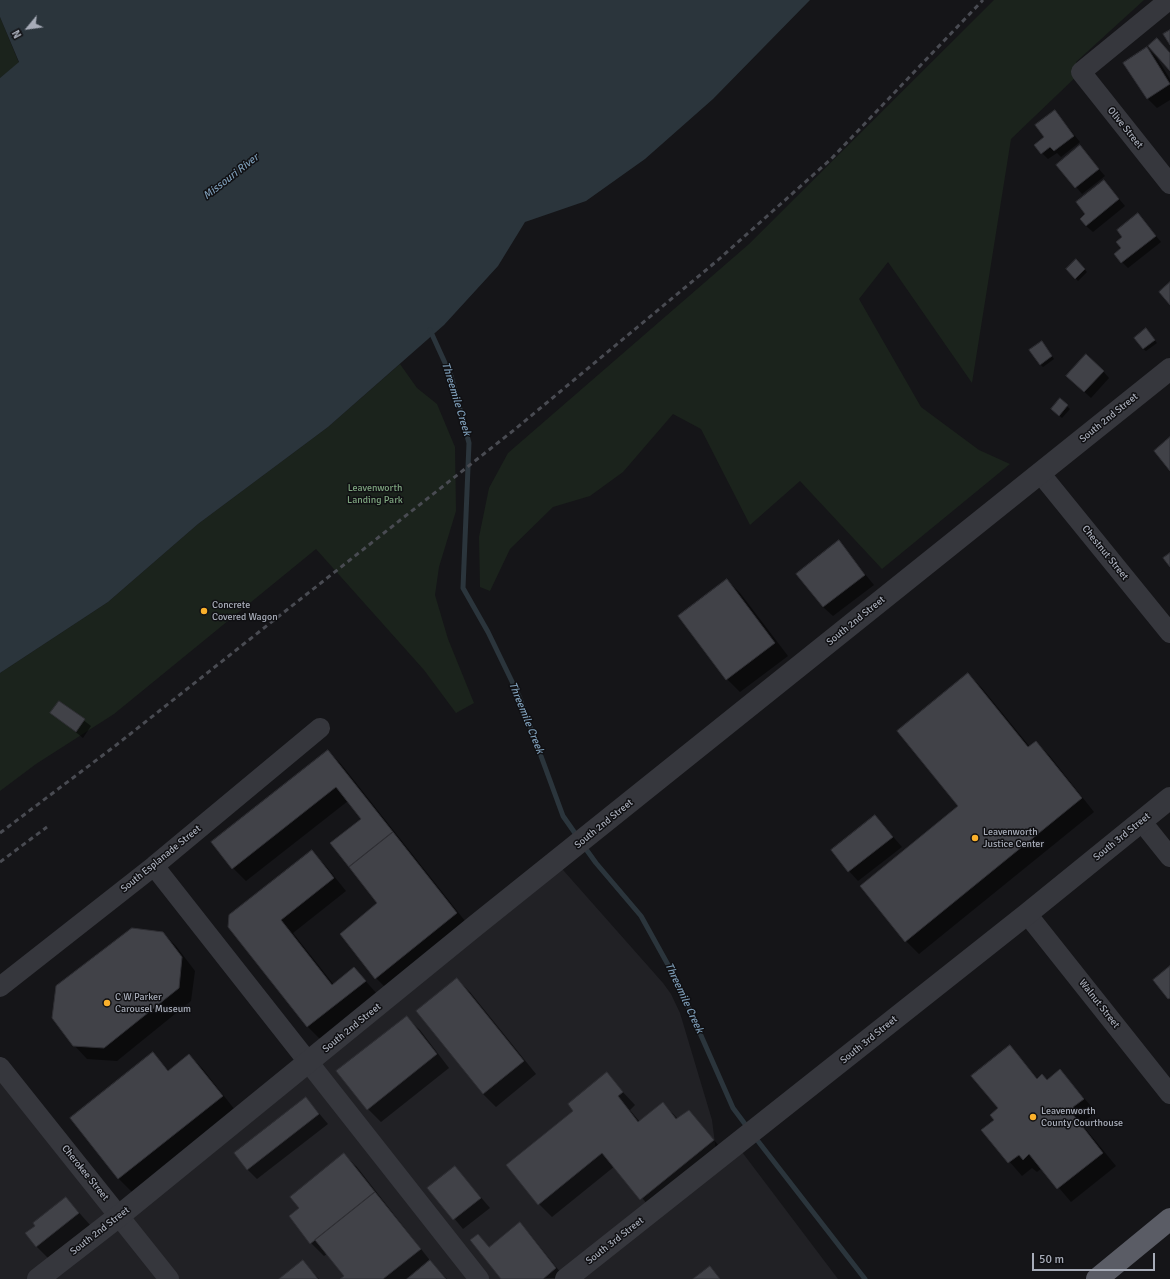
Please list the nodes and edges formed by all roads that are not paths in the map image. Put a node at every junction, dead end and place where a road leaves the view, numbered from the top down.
1 (1169, 0) edge
2 (1170, 184) edge
3 (1170, 369) edge
4 (1040, 473) junction
5 (1170, 633) edge
6 (320, 728) dead end
7 (1170, 798) edge
8 (1142, 822) junction
9 (1170, 857) edge
10 (154, 866) junction
11 (1027, 914) junction
12 (0, 987) edge
13 (309, 1063) junction
14 (0, 1067) edge
15 (1170, 1094) edge
16 (119, 1216) junction
17 (1170, 1219) edge
18 (38, 1279) edge
19 (169, 1279) edge
20 (479, 1279) edge
21 (566, 1279) edge
22 (1097, 1279) edge

1 - 2 street, Olive Street
3 - 4 street, South 2nd Street
4 - 5 street, Chestnut Street
4 - 13 street, South 2nd Street
6 - 10 street, South Esplanade Street
7 - 8 street, South 3rd Street
8 - 9 street
8 - 11 street, South 3rd Street
10 - 12 street, South Esplanade Street
10 - 13 street
11 - 15 street, Walnut Street
11 - 21 street, South 3rd Street
13 - 16 street, South 2nd Street
13 - 20 street
14 - 16 street, Cherokee Street
16 - 18 street, South 2nd Street
16 - 19 street, Cherokee Street
17 - 22 highway

